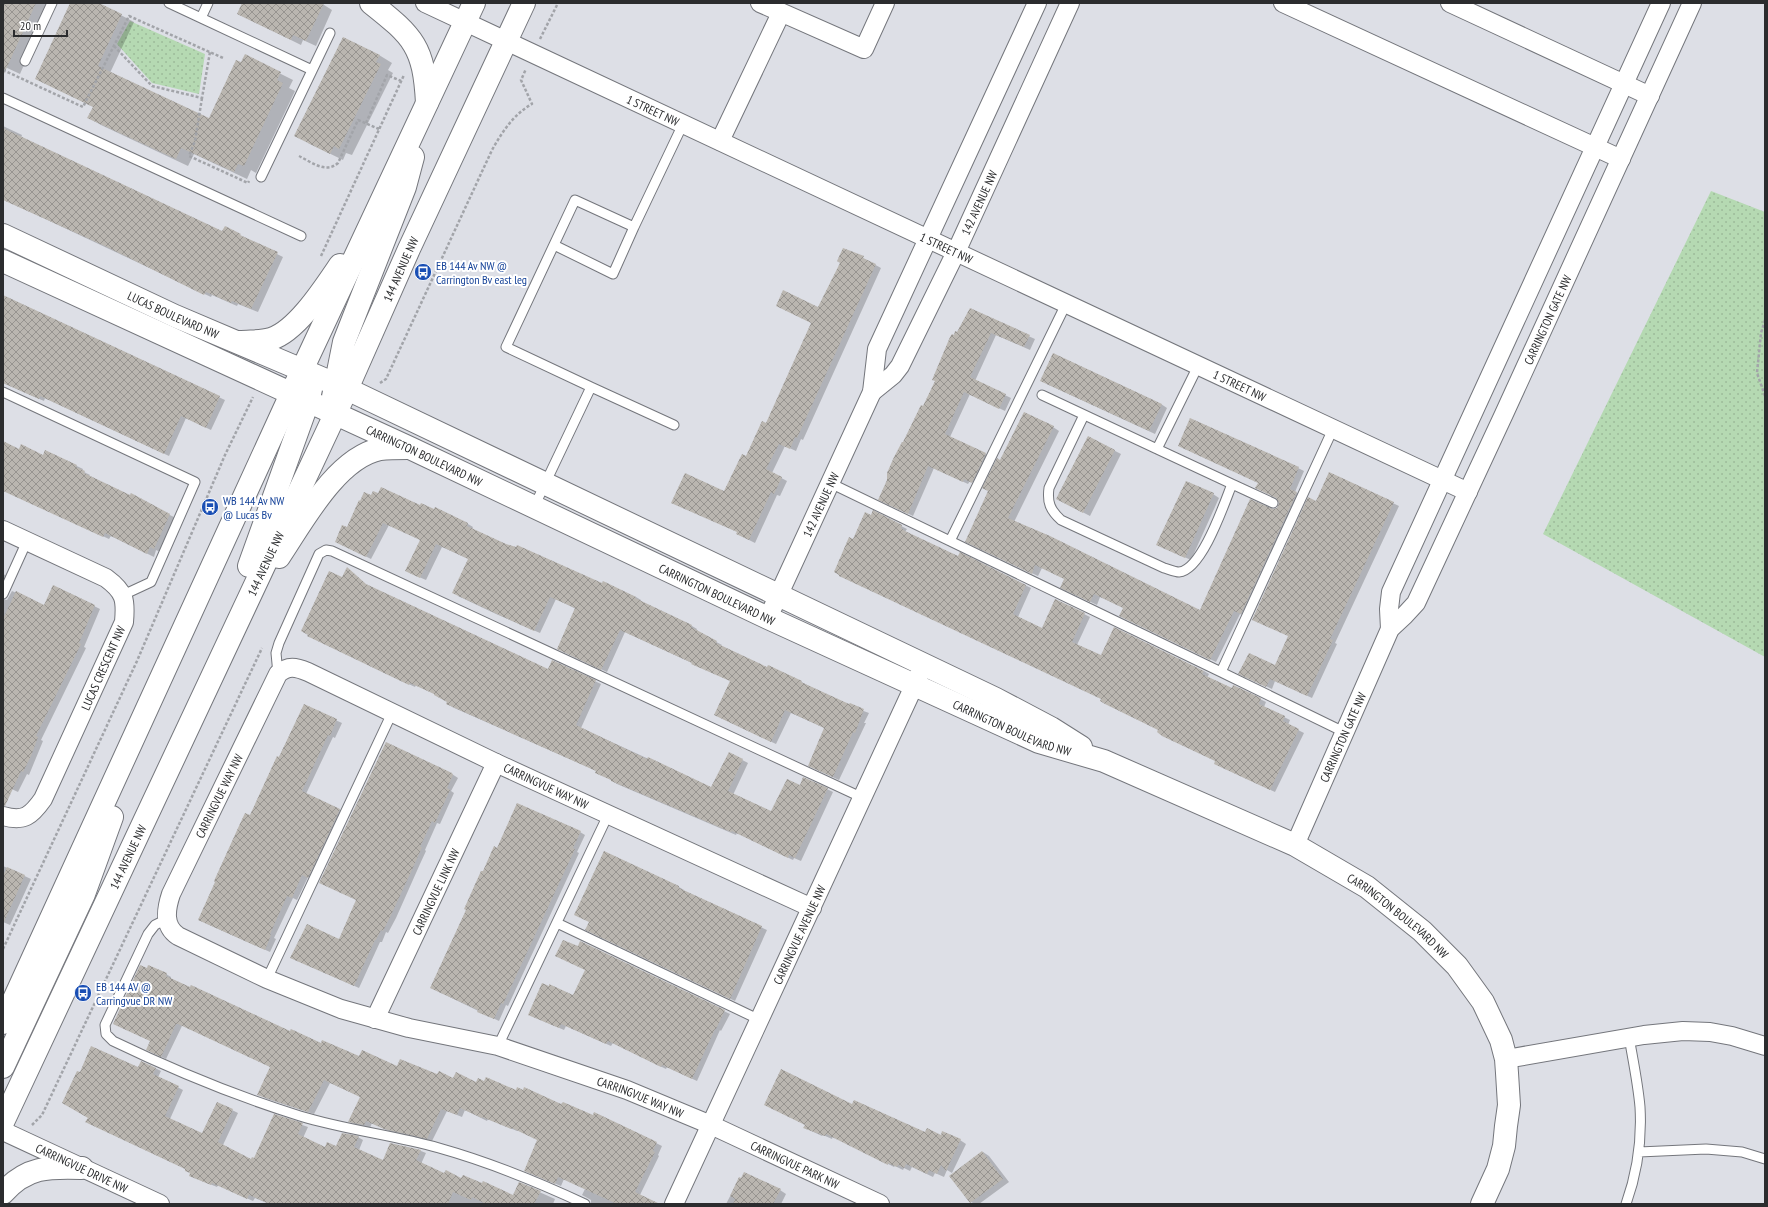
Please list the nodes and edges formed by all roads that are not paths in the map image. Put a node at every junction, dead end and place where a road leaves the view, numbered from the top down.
1 (52, 3) edge
2 (169, 3) edge
3 (208, 3) edge
4 (371, 3) edge
5 (425, 3) edge
6 (524, 3) edge
7 (760, 3) edge
8 (885, 3) edge
9 (1037, 3) edge
10 (1070, 3) edge
11 (1283, 3) edge
12 (1450, 3) edge
13 (1661, 3) edge
14 (1692, 3) edge
15 (470, 12) edge
16 (781, 14) junction
17 (201, 18) junction
18 (330, 32) dead end
19 (507, 41) junction
20 (25, 62) dead end
21 (312, 70) junction
22 (1624, 84) junction
23 (1650, 96) junction
24 (3, 98) edge
25 (427, 103) junction
26 (683, 124) junction
27 (720, 141) junction
28 (1595, 147) junction
29 (1621, 159) junction
30 (261, 177) road end
31 (374, 216) junction
32 (634, 227) junction
33 (3, 235) edge
34 (301, 236) dead end
35 (928, 239) junction
36 (554, 245) junction
37 (956, 252) junction
38 (3, 261) edge
39 (1066, 304) junction
40 (240, 342) junction
41 (1198, 366) junction
42 (302, 370) junction
43 (341, 386) junction
44 (591, 386) junction
45 (3, 392) edge
46 (872, 392) junction
47 (1042, 395) dead end
48 (300, 398) junction
49 (334, 414) junction
50 (1084, 415) junction
51 (674, 425) dead end
52 (1333, 429) junction
53 (410, 448) junction
54 (1157, 449) junction
55 (1443, 481) junction
56 (830, 483) junction
57 (545, 484) junction
58 (1232, 484) junction
59 (1468, 492) junction
60 (1273, 503) dead end
61 (534, 507) junction
62 (3, 530) edge
63 (27, 541) junction
64 (950, 541) junction
65 (3, 594) edge
66 (123, 595) junction
67 (778, 595) junction
68 (243, 609) junction
69 (768, 618) junction
70 (1390, 629) junction
71 (924, 664) junction
72 (1221, 672) junction
73 (278, 674) junction
74 (915, 685) junction
75 (203, 695) junction
76 (392, 713) junction
77 (144, 716) junction
78 (1344, 732) junction
79 (1104, 761) junction
80 (496, 763) junction
81 (863, 798) junction
82 (608, 815) junction
83 (3, 816) edge
84 (1295, 845) junction
85 (812, 908) junction
86 (54, 912) junction
87 (166, 919) junction
88 (557, 923) junction
89 (267, 979) junction
90 (3, 990) edge
91 (375, 1019) junction
92 (760, 1020) junction
93 (3, 1023) edge
94 (1629, 1037) junction
95 (498, 1046) junction
96 (1765, 1046) edge
97 (1506, 1059) junction
98 (3, 1067) edge
99 (3, 1122) edge
100 (711, 1125) junction
101 (3, 1132) edge
102 (1639, 1152) junction
103 (1765, 1160) edge
104 (82, 1168) junction
105 (3, 1193) edge
106 (160, 1204) edge
107 (585, 1204) edge
108 (674, 1204) edge
109 (880, 1204) edge
110 (1482, 1204) edge
111 (1626, 1204) edge

1 - 20 lane
2 - 17 lane
3 - 17 lane
4 - 25 main road
5 - 15 street, 1 STREET NW
6 - 19 main road, 144 AVENUE NW
7 - 16 street
8 - 16 street
9 - 35 street, 142 AVENUE NW
10 - 37 street, 142 AVENUE NW
11 - 28 street
12 - 22 street
13 - 22 street, CARRINGTON GATE NW
14 - 23 street, CARRINGTON GATE NW
15 - 19 street, 1 STREET NW
15 - 25 main road
16 - 27 street
17 - 21 lane
18 - 21 lane
19 - 26 street, 1 STREET NW
19 - 43 main road, 144 AVENUE NW
21 - 30 lane
22 - 23 street
22 - 28 street, CARRINGTON GATE NW
23 - 29 street, CARRINGTON GATE NW
24 - 34 lane
25 - 31 main road
25 - 43 main road
26 - 27 street, 1 STREET NW
26 - 32 lane
27 - 35 street, 1 STREET NW
28 - 29 street
28 - 55 street, CARRINGTON GATE NW
29 - 59 street, CARRINGTON GATE NW
31 - 40 main road
31 - 42 main road
32 - 36 lane
32 - 36 lane
33 - 40 main road, LUCAS BOULEVARD NW
35 - 37 street, 1 STREET NW
35 - 46 street, 142 AVENUE NW
36 - 44 lane
37 - 39 street, 1 STREET NW
37 - 46 street, 142 AVENUE NW
38 - 48 main road, LUCAS BOULEVARD NW
39 - 41 street, 1 STREET NW
39 - 64 lane
40 - 42 main road, LUCAS BOULEVARD NW
41 - 52 street, 1 STREET NW
41 - 54 lane
42 - 43 main road, LUCAS BOULEVARD NW
42 - 48 main road
43 - 49 main road, 144 AVENUE NW
43 - 57 main road, CARRINGTON BOULEVARD NW
44 - 51 lane
44 - 57 lane
45 - 66 lane
46 - 56 street, 142 AVENUE NW
47 - 50 lane
48 - 49 main road, LUCAS BOULEVARD NW
48 - 75 main road
48 - 77 main road
49 - 53 main road, CARRINGTON BOULEVARD NW
49 - 68 main road, 144 AVENUE NW
50 - 54 lane
50 - 58 lane
52 - 55 street, 1 STREET NW
52 - 72 lane
53 - 61 main road, CARRINGTON BOULEVARD NW
53 - 68 main road
54 - 58 lane
55 - 59 street, 1 STREET NW
55 - 70 street, CARRINGTON GATE NW
56 - 64 lane
56 - 67 street, 142 AVENUE NW
57 - 61 lane
57 - 67 main road, CARRINGTON BOULEVARD NW
58 - 60 lane
59 - 70 street, CARRINGTON GATE NW
61 - 69 main road, CARRINGTON BOULEVARD NW
62 - 63 street
63 - 65 lane
63 - 66 street
64 - 72 lane
66 - 83 street, LUCAS CRESCENT NW
67 - 69 street, 142 AVENUE NW
67 - 71 main road, CARRINGTON BOULEVARD NW
68 - 75 main road, 144 AVENUE NW
69 - 74 main road, CARRINGTON BOULEVARD NW
70 - 78 street, CARRINGTON GATE NW
71 - 74 street, CARRINGVUE AVENUE NW
71 - 79 main road, CARRINGTON BOULEVARD NW
72 - 78 lane
73 - 76 street, CARRINGVUE WAY NW
73 - 81 lane
73 - 87 street, CARRINGVUE WAY NW
74 - 79 main road, CARRINGTON BOULEVARD NW
74 - 81 street, CARRINGVUE AVENUE NW
75 - 99 main road, 144 AVENUE NW
76 - 80 street, CARRINGVUE WAY NW
76 - 89 lane
77 - 86 main road
77 - 98 main road
78 - 84 street, CARRINGTON GATE NW
79 - 84 main road, CARRINGTON BOULEVARD NW
80 - 82 street, CARRINGVUE WAY NW
80 - 91 street, CARRINGVUE LINK NW
81 - 85 street, CARRINGVUE AVENUE NW
82 - 85 street, CARRINGVUE WAY NW
82 - 88 lane
84 - 97 main road, CARRINGTON BOULEVARD NW
85 - 92 street, CARRINGVUE AVENUE NW
86 - 90 main road
86 - 93 main road
87 - 89 street, CARRINGVUE WAY NW
87 - 107 lane
88 - 92 lane
88 - 95 lane
89 - 91 street, CARRINGVUE WAY NW
91 - 95 street, CARRINGVUE WAY NW
92 - 100 street, CARRINGVUE AVENUE NW
94 - 96 street
94 - 97 street
94 - 102 lane
95 - 100 street, CARRINGVUE WAY NW
97 - 110 main road, CARRINGTON BOULEVARD NW
100 - 108 street, CARRINGVUE AVENUE NW
100 - 109 street, CARRINGVUE PARK NW
101 - 104 street, CARRINGVUE DRIVE NW
102 - 103 lane
102 - 111 lane
104 - 105 main road
104 - 106 street, CARRINGVUE DRIVE NW

